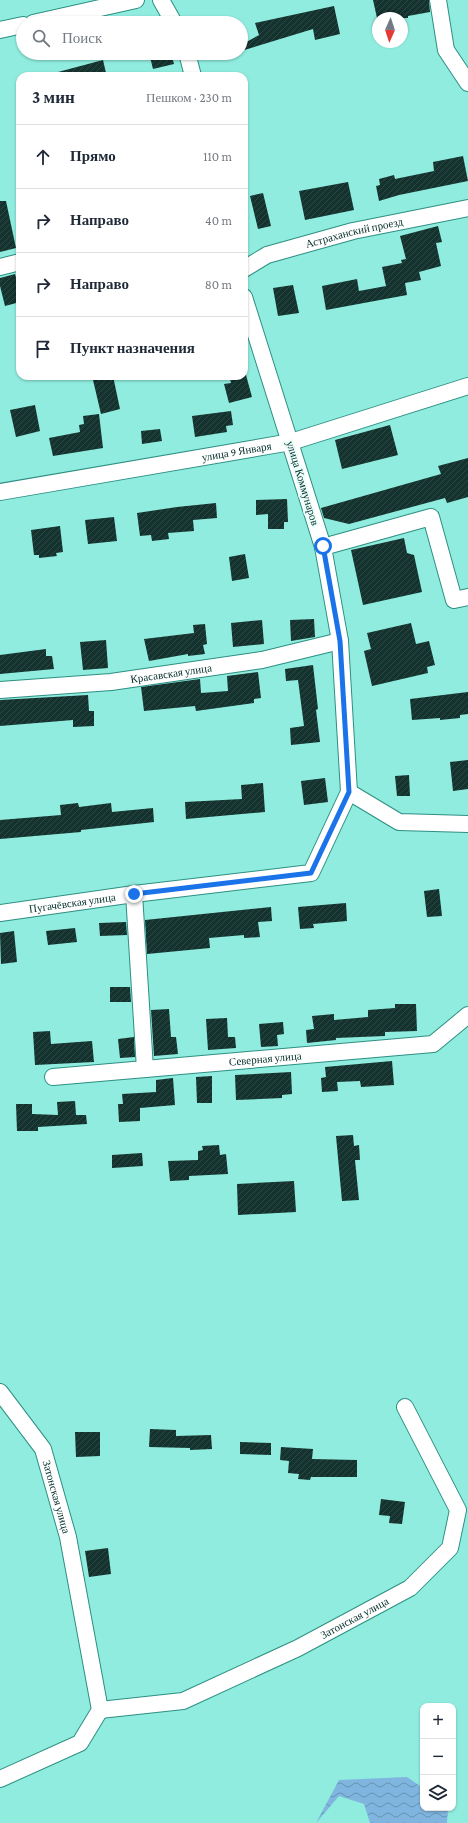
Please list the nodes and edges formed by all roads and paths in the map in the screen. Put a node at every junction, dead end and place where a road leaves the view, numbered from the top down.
1 (136, 0) edge
2 (161, 0) edge
3 (438, 0) edge
4 (64, 16) edge
5 (170, 16) edge
6 (16, 27) edge
7 (0, 30) edge
8 (189, 60) edge
9 (192, 72) edge
10 (468, 83) edge
11 (468, 208) edge
12 (16, 263) edge
13 (0, 267) edge
14 (248, 267) edge
15 (248, 309) edge
16 (468, 386) edge
17 (291, 442) junction
18 (0, 492) edge
19 (323, 546) junction
20 (461, 599) edge
21 (340, 641) junction
22 (0, 690) edge
23 (349, 792) junction
24 (468, 824) edge
25 (134, 894) junction
26 (0, 913) edge
27 (468, 1015) edge
28 (145, 1069) junction
29 (53, 1077) dead end
30 (0, 1392) edge
31 (405, 1407) dead end
32 (100, 1710) junction
33 (0, 1779) edge

1 - 4 street
2 - 5 street
3 - 10 street
6 - 7 street
8 - 9 street
11 - 14 street, Астраханский проезд
12 - 13 street
15 - 17 street, улица Коммунаров
16 - 17 street, улица 9 Января
17 - 18 street, улица 9 Января
17 - 19 street, улица Коммунаров
19 - 20 street
19 - 21 street, улица Коммунаров
21 - 22 street, Красавская улица
21 - 23 street, улица Коммунаров
23 - 24 street
23 - 25 street, Пугачёвская улица
25 - 26 street, Пугачёвская улица
25 - 28 street
27 - 28 street, Северная улица
28 - 29 street, Северная улица
30 - 32 street, Затонская улица
31 - 32 street, Затонская улица
32 - 33 street

